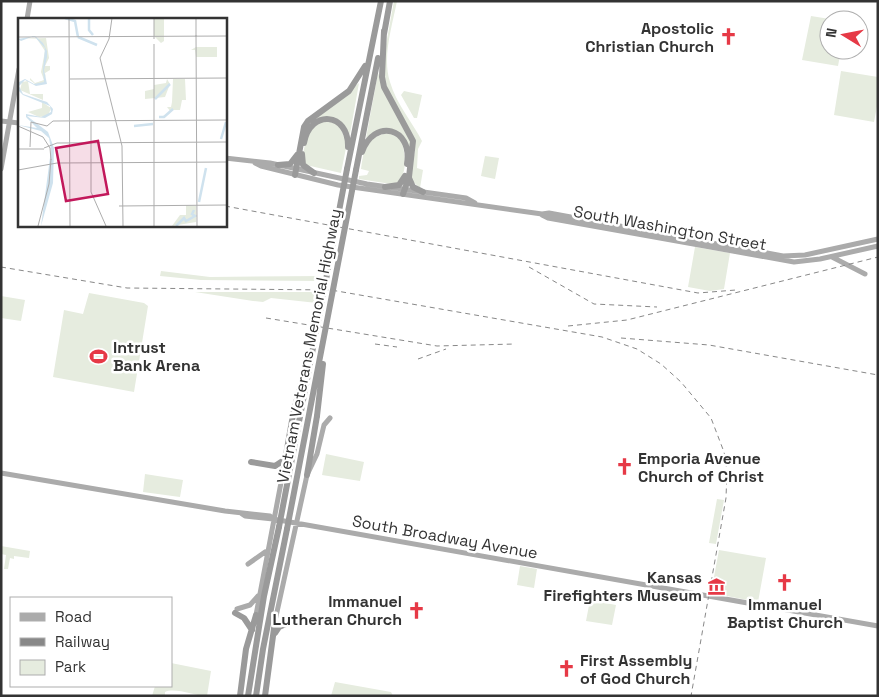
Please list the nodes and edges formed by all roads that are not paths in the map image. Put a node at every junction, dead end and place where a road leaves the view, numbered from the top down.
1 (30, 1) edge
2 (380, 1) edge
3 (390, 1) edge
4 (27, 18) edge
5 (384, 31) junction
6 (372, 43) junction
7 (18, 74) edge
8 (1, 121) edge
9 (9, 122) junction
10 (18, 123) edge
11 (300, 144) junction
12 (302, 154) junction
13 (226, 158) edge
14 (255, 163) junction
15 (278, 164) junction
16 (1, 169) edge
17 (347, 169) junction
18 (356, 170) junction
19 (296, 171) junction
20 (314, 174) junction
21 (407, 176) junction
22 (385, 187) junction
23 (404, 191) junction
24 (423, 192) junction
25 (475, 203) junction
26 (542, 214) junction
27 (878, 238) edge
28 (878, 246) edge
29 (817, 253) junction
30 (831, 257) junction
31 (865, 274) dead end
32 (319, 318) junction
33 (328, 320) junction
34 (330, 418) dead end
35 (285, 459) junction
36 (251, 462) dead end
37 (283, 472) joint
38 (1, 473) edge
39 (307, 475) junction
40 (273, 519) junction
41 (296, 524) junction
42 (267, 549) junction
43 (248, 564) dead end
44 (259, 594) junction
45 (236, 611) joint
46 (256, 615) joint
47 (276, 621) joint
48 (286, 624) dead end
49 (878, 626) edge
50 (252, 630) junction
51 (273, 636) junction
52 (240, 696) edge
53 (248, 696) edge
54 (256, 696) edge
55 (265, 696) edge

1 - 4 main road
2 - 6 highway, Vietnam Veterans Memorial Highway
3 - 5 highway, Vietnam Veterans Memorial Highway
5 - 18 highway, Vietnam Veterans Memorial Highway
5 - 21 highway
6 - 11 highway
6 - 17 highway, Vietnam Veterans Memorial Highway
7 - 9 main road
8 - 9 main road
9 - 10 main road
9 - 16 main road
11 - 15 highway
11 - 19 highway
12 - 17 highway
12 - 19 highway
12 - 20 highway
13 - 14 main road, South Washington Street
14 - 15 main road, South Washington Street
14 - 19 main road, South Washington Street
15 - 19 main road, South Washington Street
17 - 32 highway, Vietnam Veterans Memorial Highway, bridge
18 - 21 highway
18 - 33 highway, Vietnam Veterans Memorial Highway, bridge
19 - 20 main road, South Washington Street
19 - 23 main road, South Washington Street
20 - 22 main road, South Washington Street
21 - 22 highway
21 - 23 highway
21 - 24 highway
22 - 23 main road, South Washington Street
23 - 24 main road, South Washington Street
23 - 25 main road, South Washington Street
24 - 25 main road, South Washington Street
25 - 26 main road, South Washington Street
26 - 29 main road, South Washington Street
26 - 30 main road, South Washington Street
27 - 29 main road
28 - 30 main road, South Washington Street
29 - 30 main road
30 - 31 main road
32 - 35 highway, bridge
32 - 53 highway, Vietnam Veterans Memorial Highway, bridge
33 - 39 highway, bridge
33 - 54 highway, Vietnam Veterans Memorial Highway, bridge
34 - 39 main road
35 - 36 highway
35 - 37 highway
37 - 40 main road
38 - 40 main road, South Broadway Avenue
39 - 41 main road
40 - 41 main road, South Broadway Avenue
40 - 42 main road
41 - 47 main road
41 - 49 main road, South Broadway Avenue
42 - 43 main road
42 - 44 main road
44 - 45 main road
44 - 46 main road
45 - 50 highway
46 - 50 highway
47 - 51 highway
48 - 51 highway
50 - 52 highway
51 - 55 highway

